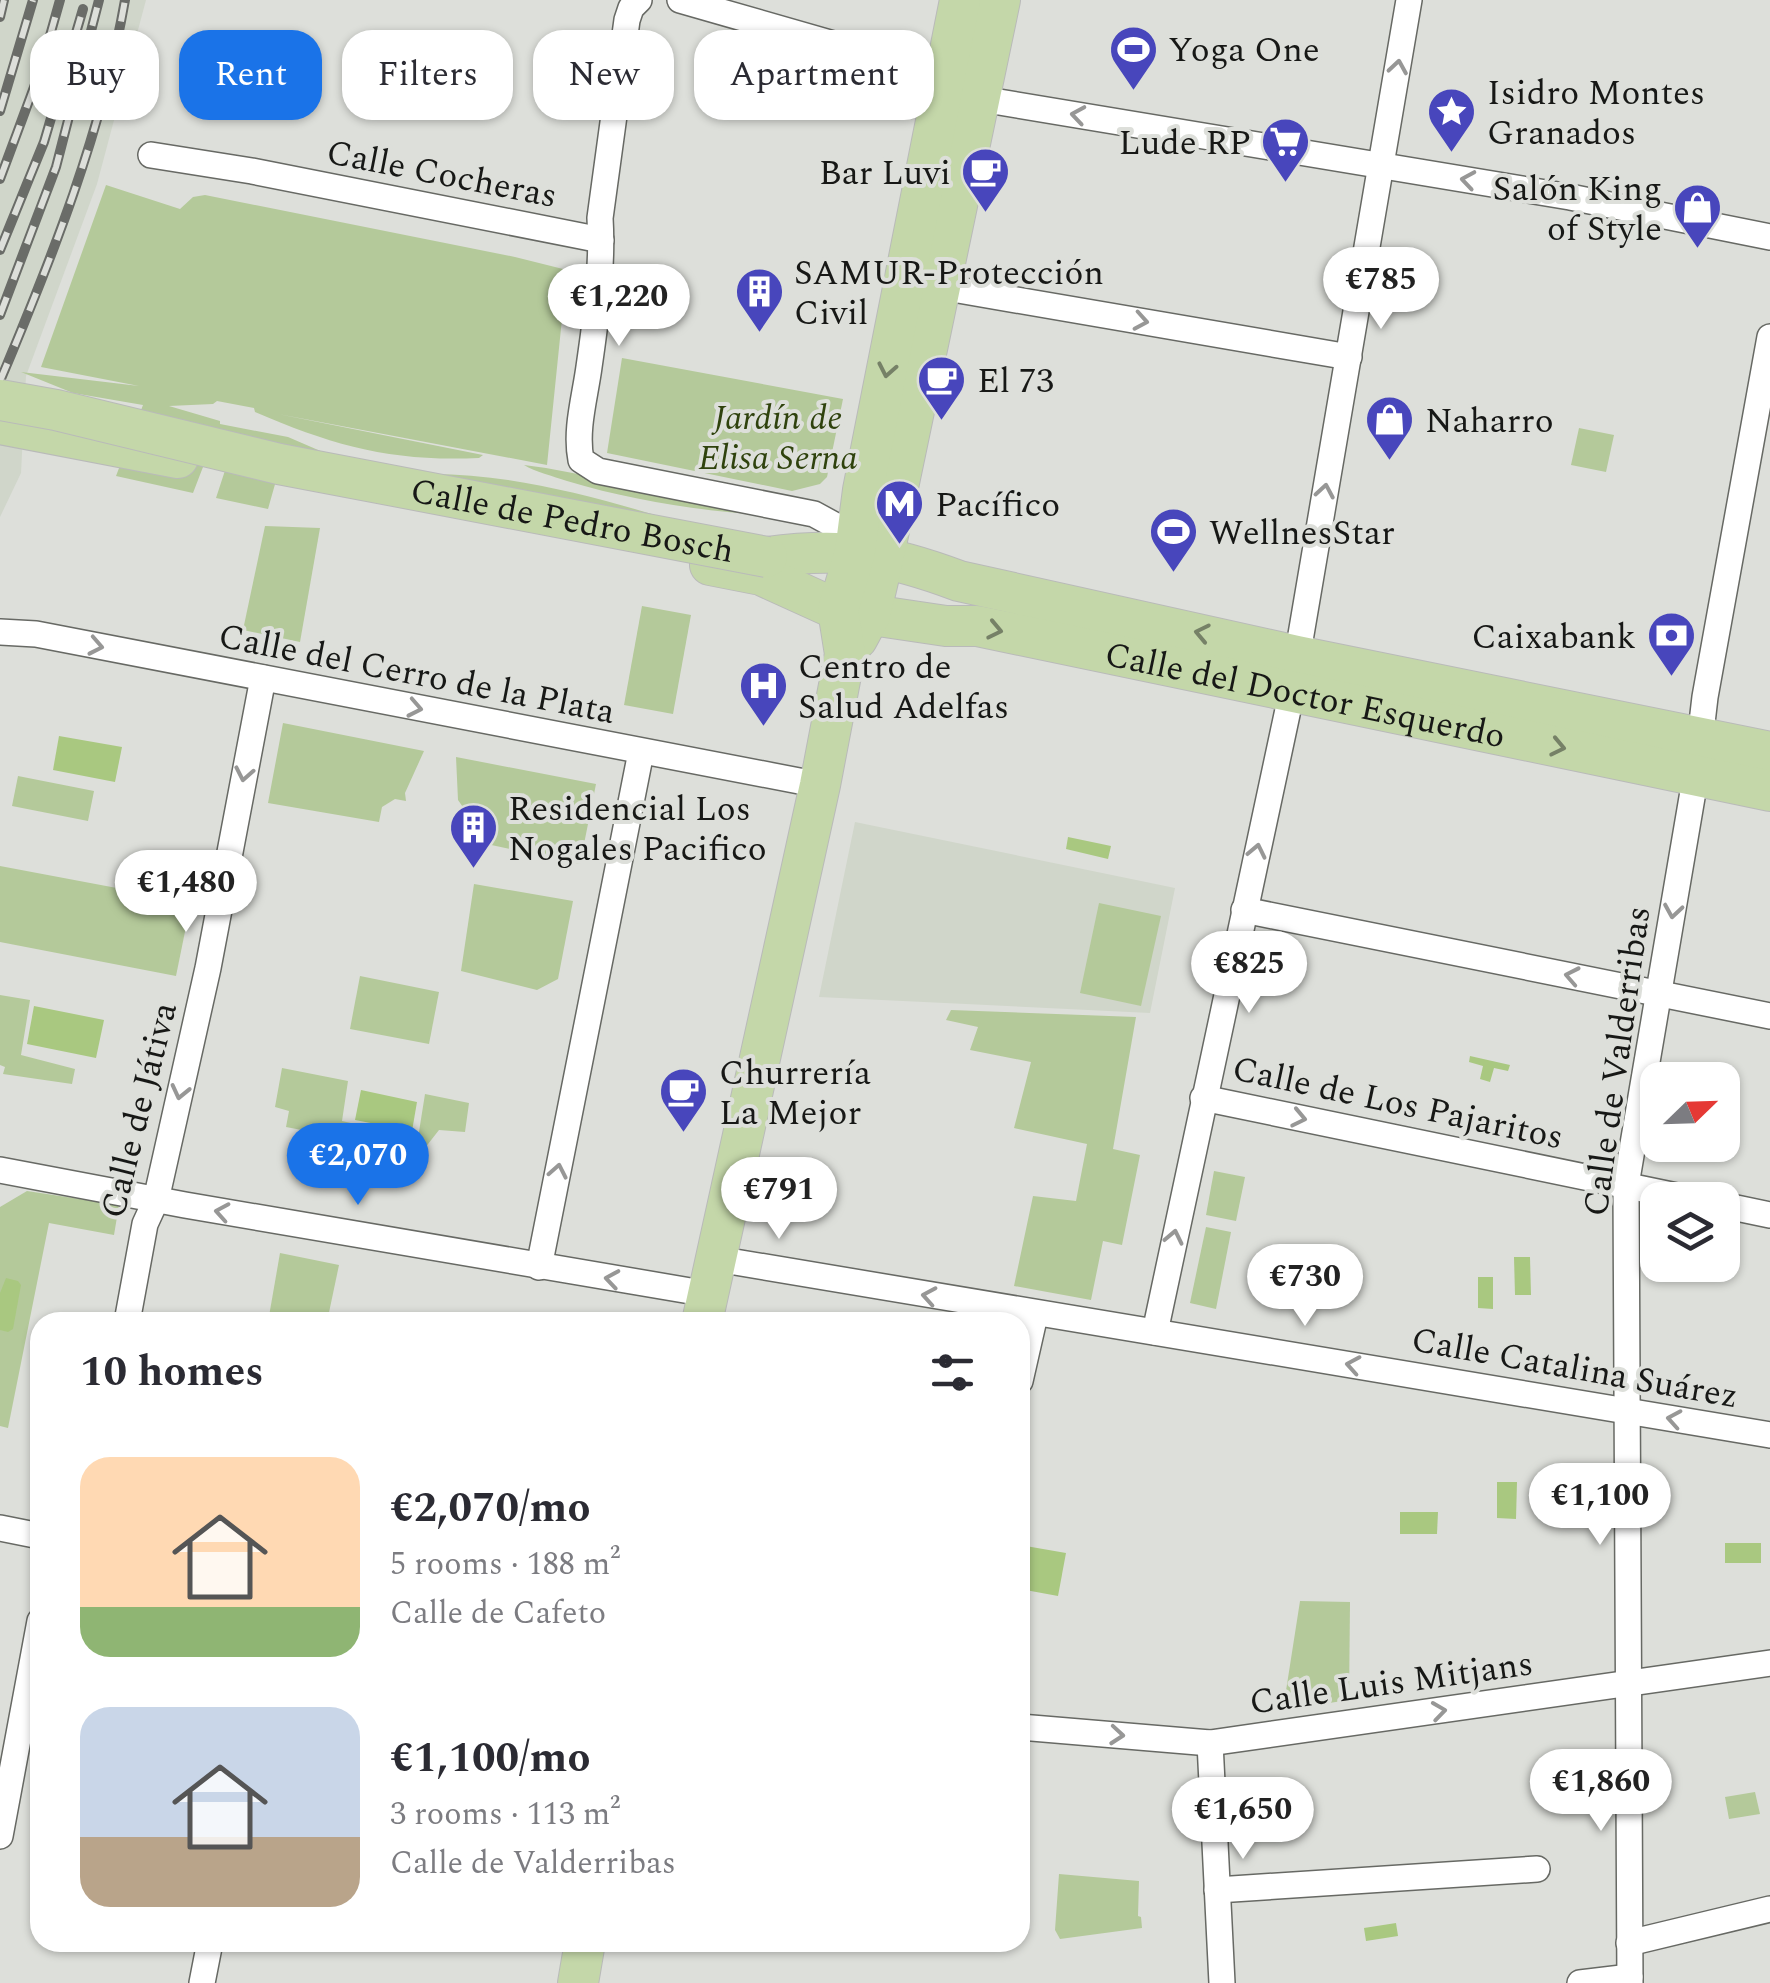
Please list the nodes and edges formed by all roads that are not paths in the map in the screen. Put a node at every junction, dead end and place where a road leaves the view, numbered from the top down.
1 (639, 0) edge
2 (680, 0) edge
3 (960, 0) edge
4 (1000, 0) edge
5 (1409, 0) edge
6 (944, 76) junction
7 (981, 99) junction
8 (151, 155) dead end
9 (1382, 166) junction
10 (925, 180) junction
11 (1770, 237) edge
12 (601, 240) junction
13 (941, 286) junction
14 (1770, 337) edge
15 (1348, 357) junction
16 (0, 400) edge
17 (0, 424) edge
18 (814, 551) junction
19 (881, 557) junction
20 (764, 566) junction
21 (854, 611) junction
22 (0, 632) edge
23 (1294, 674) junction
24 (263, 678) junction
25 (641, 752) junction
26 (1770, 752) edge
27 (1697, 757) junction
28 (820, 785) junction
29 (1770, 791) edge
30 (1244, 910) junction
31 (1660, 994) junction
32 (1770, 1016) edge
33 (1204, 1098) junction
34 (0, 1170) edge
35 (1626, 1185) junction
36 (1640, 1188) edge
37 (156, 1200) junction
38 (1740, 1209) edge
39 (1770, 1215) edge
40 (540, 1267) junction
41 (709, 1292) edge
42 (129, 1312) edge
43 (992, 1312) edge
44 (1030, 1315) edge
45 (1035, 1315) junction
46 (1154, 1332) junction
47 (1030, 1337) edge
48 (1627, 1411) junction
49 (1770, 1435) edge
50 (0, 1528) edge
51 (30, 1534) edge
52 (1770, 1663) edge
53 (30, 1675) edge
54 (1628, 1684) junction
55 (1030, 1728) edge
56 (1210, 1744) junction
57 (0, 1836) edge
58 (1536, 1869) dead end
59 (1217, 1890) junction
60 (1770, 1909) edge
61 (1630, 1944) junction
62 (208, 1952) edge
63 (583, 1952) edge
64 (1630, 1980) edge
65 (202, 1983) edge
66 (578, 1983) edge
67 (1222, 1983) edge
68 (1580, 1983) edge

1 - 12 street
2 - 6 street
3 - 6 main road
4 - 7 main road
9 -> 5 street
6 - 7 street
6 - 10 main road
9 -> 7 street
7 - 13 main road
8 - 12 street, Calle Cocheras
11 -> 9 street
9 - 15 street
10 - 13 street
10 -> 19 main road
12 - 19 street, Calle de Pedro Bosch
13 -> 15 street
13 - 19 main road
14 - 27 street, Calle de Valderribas
23 -> 15 street
16 - 20 main road, Calle de Pedro Bosch, bridge
17 - 20 main road, Calle de Pedro Bosch
18 - 19 main road, Calle de Pedro Bosch
18 - 20 main road, Calle de Pedro Bosch
18 - 21 main road
19 - 21 main road
23 -> 19 main road, Calle del Doctor Esquerdo
20 - 21 main road, Calle de Pedro Bosch
21 -> 23 main road, Calle del Doctor Esquerdo
21 - 28 main road
22 -> 24 street, Calle del Cerro de la Plata
23 - 27 main road, Calle del Doctor Esquerdo
30 -> 23 street
24 -> 25 street, Calle del Cerro de la Plata
24 -> 37 street, Calle de Játiva
25 - 28 street, Calle del Cerro de la Plata
40 -> 25 street
26 - 27 main road, Calle del Doctor Esquerdo
27 - 29 main road, Calle del Doctor Esquerdo
27 -> 31 street, Calle de Valderribas
28 - 41 main road
31 -> 30 street
30 - 33 street
31 - 32 street
31 - 35 street, Calle de Valderribas
33 -> 35 street, Calle de Los Pajaritos
46 -> 33 street
34 - 37 street, Calle Catalina Suárez
35 - 36 street, Calle de Los Pajaritos
35 - 48 street, Calle de Valderribas
40 -> 37 street, Calle Catalina Suárez
37 - 42 street, Calle de Játiva
38 - 39 street
41 -> 40 street, Calle Catalina Suárez
43 -> 41 street, Calle Catalina Suárez
45 -> 44 street, Calle Catalina Suárez
45 - 46 street, Calle Catalina Suárez
45 - 47 street
48 -> 46 street, Calle Catalina Suárez
49 -> 48 street, Calle Catalina Suárez
48 - 54 street, Calle de Valderribas
50 - 51 street
52 - 54 street, Calle Luis Mitjans
53 - 57 street
56 -> 54 street, Calle Luis Mitjans
54 - 61 street, Calle de Valderribas
55 -> 56 street, Calle Luis Mitjans
56 - 59 street
58 - 59 street
59 - 67 street
60 - 61 street
61 - 64 street, Calle de Valderribas
62 - 65 street
63 - 66 main road
64 - 68 street

